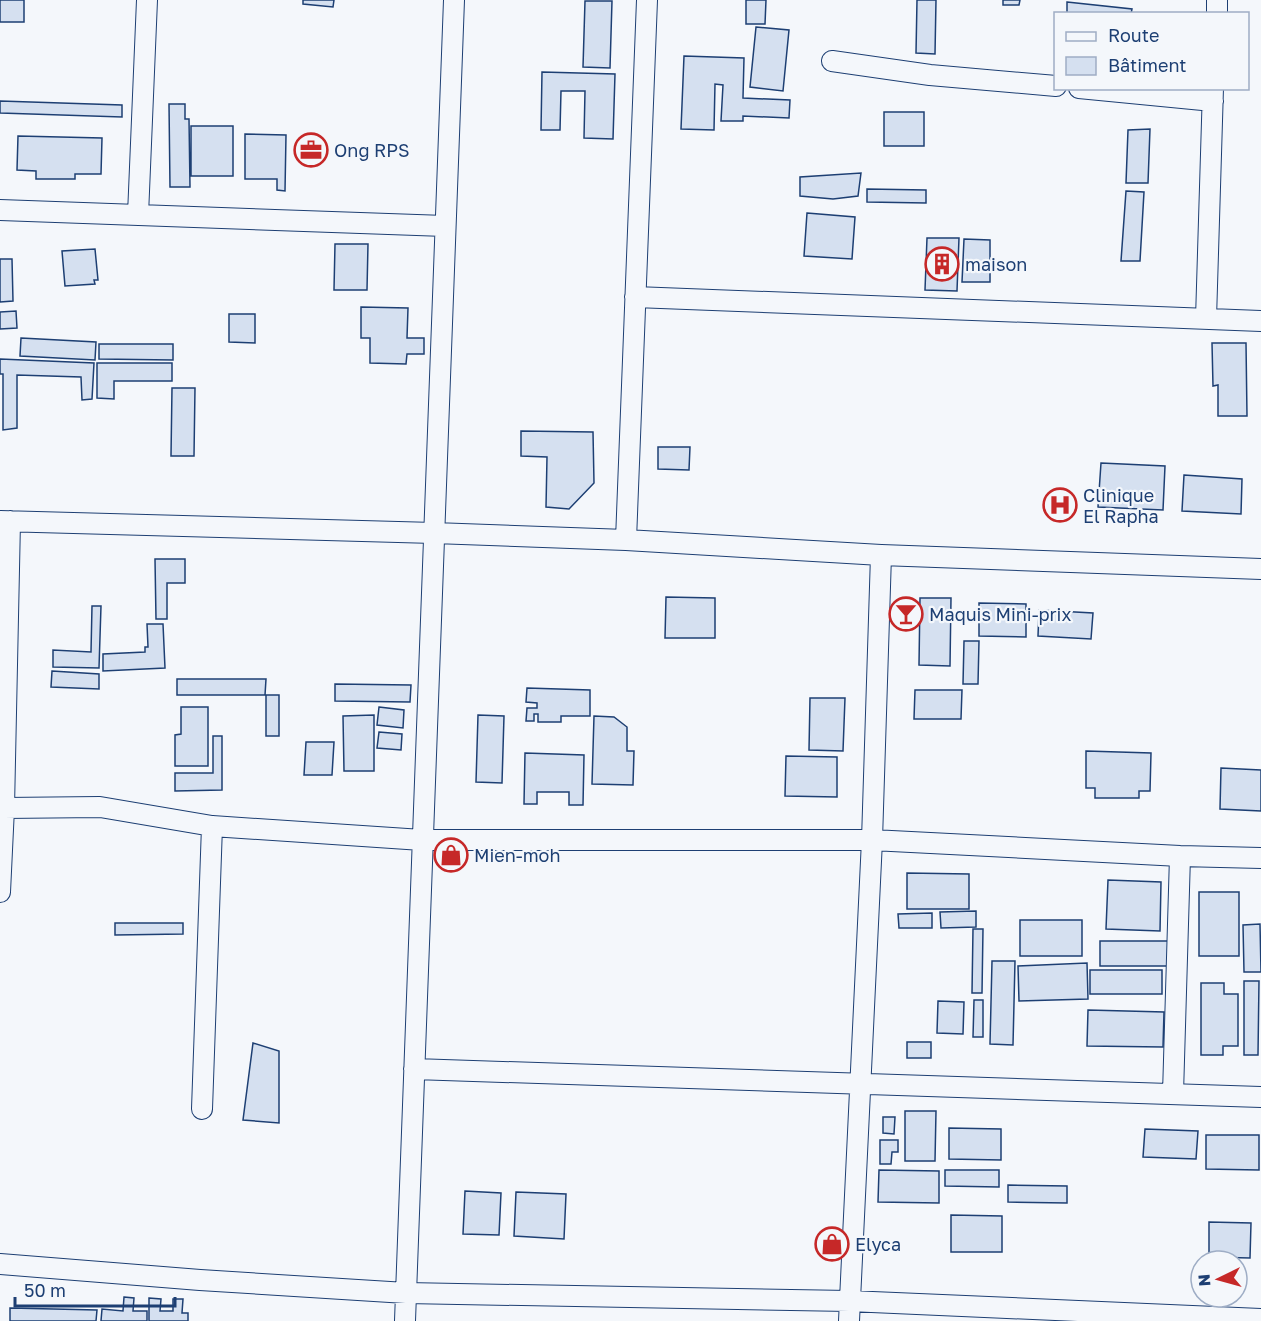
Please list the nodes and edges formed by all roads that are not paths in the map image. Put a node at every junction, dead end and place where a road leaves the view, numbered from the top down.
1 (147, 0) edge
2 (454, 0) edge
3 (646, 0) edge
4 (832, 61) dead end
5 (1054, 86) edge
6 (1117, 90) edge
7 (1213, 95) edge
8 (0, 210) edge
9 (138, 215) junction
10 (445, 226) junction
11 (635, 297) junction
12 (1206, 319) junction
13 (1261, 321) edge
14 (5, 521) edge
15 (434, 532) junction
16 (626, 540) junction
17 (881, 555) junction
18 (1261, 569) edge
19 (4, 808) junction
20 (212, 826) junction
21 (422, 840) junction
22 (872, 840) junction
23 (1180, 856) junction
24 (1261, 858) edge
25 (0, 892) edge
26 (414, 1070) junction
27 (860, 1083) junction
28 (1173, 1094) junction
29 (1261, 1097) edge
30 (202, 1109) dead end
31 (0, 1264) edge
32 (406, 1293) junction
33 (849, 1301) junction
34 (1261, 1319) edge
35 (405, 1321) edge
36 (849, 1321) edge

1 - 9 street
2 - 10 street
3 - 11 street
4 - 5 street
6 - 7 street
7 - 12 street
8 - 9 street
9 - 10 street
10 - 15 street
11 - 12 street
11 - 16 street
12 - 13 street
14 - 15 street
14 - 19 street
15 - 16 street
15 - 21 street
16 - 17 street
17 - 18 street
17 - 22 street
19 - 20 street
19 - 25 street
20 - 21 street
20 - 30 street
21 - 22 street
21 - 26 street
22 - 23 street
22 - 27 street
23 - 24 street
23 - 28 street
26 - 27 street
26 - 32 street
27 - 28 street
27 - 33 street
28 - 29 street
31 - 32 street
32 - 33 street
32 - 35 street
33 - 34 street
33 - 36 street

